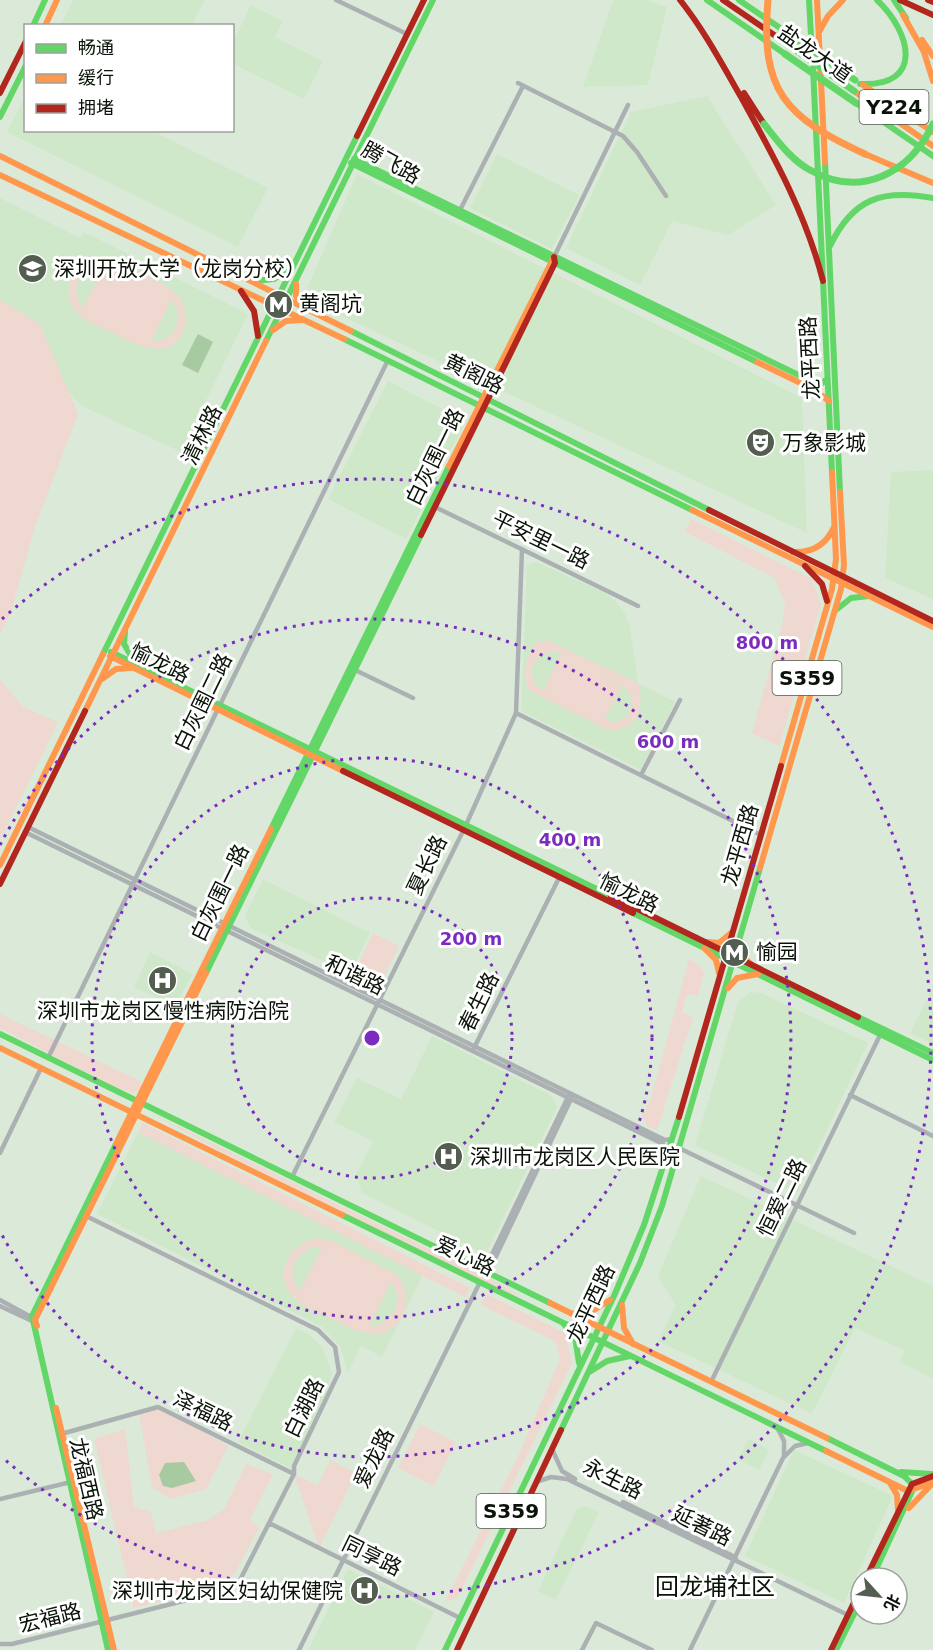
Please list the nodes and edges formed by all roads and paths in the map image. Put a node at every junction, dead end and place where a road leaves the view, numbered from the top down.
1 (45, 0) edge
2 (57, 0) edge
3 (336, 0) edge
4 (424, 0) edge
5 (433, 0) edge
6 (680, 0) edge
7 (707, 0) edge
8 (723, 0) edge
9 (740, 0) edge
10 (747, 0) edge
11 (768, 0) edge
12 (809, 0) edge
13 (817, 0) edge
14 (843, 0) edge
15 (877, 0) edge
16 (894, 0) edge
17 (900, 0) edge
18 (928, 0) edge
19 (933, 2) edge
20 (757, 12) junction
21 (933, 15) edge
22 (34, 24) edge
23 (46, 24) edge
24 (408, 34) junction
25 (818, 34) junction
26 (24, 44) edge
27 (928, 52) edge
28 (24, 69) edge
29 (933, 81) edge
30 (858, 82) junction
31 (737, 87) junction
32 (0, 93) edge
33 (628, 105) dead end
34 (0, 117) edge
35 (933, 124) edge
36 (615, 132) junction
37 (933, 132) edge
38 (933, 146) edge
39 (0, 156) edge
40 (933, 156) edge
41 (346, 158) junction
42 (354, 162) junction
43 (0, 175) edge
44 (933, 183) edge
45 (666, 196) dead end
46 (933, 198) edge
47 (459, 213) junction
48 (829, 252) junction
49 (554, 260) junction
50 (294, 264) junction
51 (298, 276) junction
52 (247, 280) junction
53 (823, 281) junction
54 (236, 287) junction
55 (283, 298) junction
56 (278, 307) junction
57 (310, 311) junction
58 (305, 320) junction
59 (269, 335) junction
60 (258, 339) junction
61 (388, 360) junction
62 (244, 378) junction
63 (827, 379) junction
64 (485, 398) junction
65 (828, 401) junction
66 (481, 405) junction
67 (432, 505) junction
68 (834, 524) junction
69 (522, 549) junction
70 (793, 552) junction
71 (806, 566) junction
72 (835, 577) junction
73 (843, 580) junction
74 (142, 585) junction
75 (869, 596) junction
76 (828, 605) junction
77 (638, 606) dead end
78 (835, 612) junction
79 (933, 621) edge
80 (126, 627) junction
81 (933, 627) edge
82 (105, 651) junction
83 (112, 654) junction
84 (813, 656) junction
85 (822, 658) junction
86 (136, 666) junction
87 (352, 668) junction
88 (98, 684) junction
89 (413, 698) dead end
90 (680, 700) dead end
91 (219, 707) junction
92 (516, 713) junction
93 (311, 752) junction
94 (641, 775) junction
95 (767, 812) junction
96 (777, 815) junction
97 (464, 827) junction
98 (26, 830) junction
99 (760, 835) junction
100 (0, 865) edge
101 (561, 874) junction
102 (134, 882) junction
103 (0, 884) edge
104 (225, 927) junction
105 (733, 928) junction
106 (740, 944) junction
107 (705, 945) junction
108 (725, 955) junction
109 (735, 960) junction
110 (752, 965) junction
111 (758, 974) junction
112 (719, 978) junction
113 (726, 993) junction
114 (378, 1002) junction
115 (881, 1031) junction
116 (0, 1034) edge
117 (0, 1048) edge
118 (474, 1049) junction
119 (933, 1053) edge
120 (48, 1058) junction
121 (933, 1060) edge
122 (41, 1068) junction
123 (850, 1095) junction
124 (570, 1097) junction
125 (139, 1102) junction
126 (133, 1113) junction
127 (933, 1136) edge
128 (672, 1139) junction
129 (681, 1149) junction
130 (668, 1151) junction
131 (0, 1153) edge
132 (292, 1177) junction
133 (797, 1206) junction
134 (84, 1215) junction
135 (854, 1233) dead end
136 (486, 1272) junction
137 (480, 1282) junction
138 (614, 1296) junction
139 (624, 1297) junction
140 (0, 1300) edge
141 (0, 1306) edge
142 (572, 1314) junction
143 (33, 1319) junction
144 (563, 1323) junction
145 (598, 1327) junction
146 (607, 1331) junction
147 (593, 1338) junction
148 (603, 1342) junction
149 (631, 1343) junction
150 (627, 1354) junction
151 (577, 1371) junction
152 (587, 1375) junction
153 (711, 1382) junction
154 (777, 1427) junction
155 (60, 1434) junction
156 (811, 1443) junction
157 (552, 1448) junction
158 (783, 1458) junction
159 (886, 1468) junction
160 (294, 1474) junction
161 (933, 1475) edge
162 (887, 1481) junction
163 (72, 1482) junction
164 (536, 1482) junction
165 (933, 1483) edge
166 (912, 1488) junction
167 (0, 1499) edge
168 (898, 1519) junction
169 (269, 1523) junction
170 (342, 1559) junction
171 (736, 1560) junction
172 (873, 1566) edge
173 (877, 1566) edge
174 (849, 1616) edge
175 (460, 1618) junction
176 (849, 1618) edge
177 (849, 1618) edge
178 (105, 1622) junction
179 (0, 1644) edge
180 (108, 1650) edge
181 (114, 1650) edge
182 (299, 1650) edge
183 (445, 1650) edge
184 (457, 1650) edge
185 (582, 1650) edge
186 (652, 1650) edge
187 (690, 1650) edge
188 (831, 1650) edge
189 (836, 1650) edge

1 - 22 main road
2 - 23 main road
3 - 24 street
4 - 24 main road, 清林路
5 - 42 main road, 清林路
6 - 31 main road
7 - 40 main road, 盐龙大道, bridge
8 - 38 main road, 盐龙大道, bridge
9 - 20 main road
10 - 20 main road
11 - 44 main road, bridge
12 - 53 main road, 龙平西路 / S359
13 - 25 main road, 龙平西路 / S359
14 - 25 main road
15 - 30 main road
16 - 27 main road
17 - 21 main road
18 - 19 main road
20 - 30 main road, bridge
24 - 41 main road, 清林路
25 - 48 main road, 龙平西路 / S359
26 - 32 main road
27 - 29 main road
28 - 34 main road
30 - 37 main road, Y224
31 - 35 main road, bridge
31 - 53 main road
33 - 36 street
36 - 45 street
36 - 47 street
36 - 49 street
39 - 52 main road, 黄阁路
41 - 42 main road, 腾飞路
41 - 50 main road, 清林路
42 - 47 main road, 腾飞路
42 - 51 main road, 清林路
43 - 54 main road, 黄阁路
46 - 48 main road
47 - 49 main road, 腾飞路
48 - 73 main road, 龙平西路 / S359
49 - 63 main road, 腾飞路
49 - 64 main road, 白灰围一路
49 - 65 main road, 腾飞路
50 - 52 main road
50 - 55 main road, 清林路
51 - 55 main road, 清林路
51 - 57 main road
52 - 55 main road, 黄阁路
53 - 63 main road, 龙平西路 / S359
54 - 56 main road, 黄阁路
54 - 60 main road
55 - 56 main road, 清林路
55 - 57 main road, 黄阁路
56 - 58 main road, 黄阁路
56 - 59 main road, 清林路
56 - 60 main road, 清林路
57 - 64 main road, 黄阁路
58 - 59 main road
58 - 61 main road, 黄阁路
59 - 62 main road, 清林路
60 - 62 main road, 清林路
61 - 66 main road, 黄阁路
61 - 91 street, 白灰围二路
62 - 74 main road, 清林路
63 - 65 main road, 龙平西路 / S359
64 - 66 main road, 白灰围一路
64 - 70 main road, 黄阁路
65 - 68 main road, 龙平西路 / S359
66 - 67 main road, 白灰围一路
66 - 71 main road, 黄阁路
67 - 69 street, 平安里一路
67 - 87 main road, 白灰围一路
68 - 70 main road
68 - 72 main road, 龙平西路 / S359
69 - 77 street, 平安里一路
69 - 92 street, 夏长路
70 - 72 main road, 黄阁路
71 - 72 main road, 黄阁路
71 - 76 main road
72 - 73 main road, 黄阁路
72 - 76 main road, 龙平西路 / S359
73 - 75 main road, 黄阁路
73 - 78 main road, 龙平西路 / S359
73 - 79 main road, 黄阁路
74 - 80 main road, 清林路
74 - 82 main road, 清林路
75 - 78 main road
75 - 81 main road, 黄阁路
76 - 84 main road, 龙平西路 / S359
78 - 85 main road, 龙平西路 / S359
80 - 83 main road, 清林路
80 - 86 main road
82 - 83 main road, 愉龙路
82 - 100 main road, 清林路
83 - 86 main road, 愉龙路
83 - 88 main road, 清林路
84 - 85 main road
84 - 95 main road, 龙平西路 / S359
85 - 96 main road, 龙平西路 / S359
86 - 88 main road
86 - 91 main road, 愉龙路
87 - 89 street
87 - 93 main road, 白灰围一路
88 - 98 main road, 清林路
90 - 94 street
91 - 93 main road, 愉龙路
91 - 102 street, 白灰围二路
92 - 94 street
92 - 97 street, 夏长路
93 - 97 main road, 愉龙路
93 - 104 main road, 白灰围一路
94 - 99 street
95 - 96 main road
95 - 99 main road, 龙平西路 / S359
96 - 106 main road, 龙平西路 / S359
97 - 101 main road, 愉龙路
97 - 114 street, 夏长路
98 - 102 street, 和谐路
98 - 103 main road, 清林路
99 - 105 main road, 龙平西路 / S359
101 - 107 main road, 愉龙路
101 - 118 street, 春生路
102 - 104 street, 和谐路
102 - 120 street, 白灰围二路
104 - 114 street, 和谐路
104 - 125 main road, 白灰围一路
105 - 107 main road
105 - 108 main road, 龙平西路 / S359
106 - 109 main road, 龙平西路 / S359
106 - 110 main road
107 - 108 main road, 愉龙路
107 - 112 main road
108 - 109 main road, 愉龙路
108 - 112 main road, 龙平西路 / S359
109 - 110 main road, 愉龙路
109 - 111 main road, 愉龙路
109 - 113 main road, 龙平西路 / S359
110 - 115 main road, 愉龙路
111 - 113 main road
111 - 115 main road, 愉龙路
112 - 128 main road, 龙平西路 / S359
113 - 129 main road, 龙平西路 / S359
114 - 118 street, 和谐路
114 - 132 street, 夏长路
115 - 119 main road, 愉龙路
115 - 121 main road, 愉龙路
115 - 123 street, 恒爱二路
116 - 120 main road, 爱心路
117 - 122 main road, 爱心路
118 - 124 street, 和谐路
120 - 125 main road, 爱心路
122 - 126 main road, 爱心路
122 - 131 street
123 - 127 street
123 - 133 street, 恒爱二路
124 - 128 street, 和谐路
124 - 130 street, 和谐路
124 - 136 street
125 - 126 main road, 白灰围一路
125 - 132 main road, 爱心路
126 - 134 main road, 白灰围一路
126 - 137 main road, 爱心路
128 - 130 main road, 龙平西路 / S359
129 - 133 street
129 - 139 main road, 龙平西路 / S359
130 - 138 main road, 龙平西路 / S359
132 - 136 main road, 爱心路
133 - 135 street
133 - 153 street, 恒爱二路
134 - 143 main road, 白灰围一路
134 - 160 street, 白湖路
136 - 142 main road, 爱心路
137 - 144 main road, 爱心路
137 - 170 street, 爱龙路
138 - 142 main road
138 - 145 main road, 龙平西路 / S359
139 - 146 main road, 龙平西路 / S359
139 - 149 main road
140 - 143 street
141 - 143 street
142 - 145 main road, 爱心路
143 - 155 main road, 龙福西路
144 - 147 main road, 爱心路
144 - 151 main road
145 - 146 main road, 爱心路
145 - 147 main road, 龙平西路 / S359
146 - 148 main road, 龙平西路 / S359
146 - 149 main road, 爱心路
147 - 148 main road, 爱心路
147 - 151 main road, 龙平西路 / S359
148 - 150 main road, 爱心路
148 - 152 main road, 龙平西路 / S359
149 - 150 main road
149 - 153 main road, 爱心路
150 - 152 main road
150 - 154 main road, 爱心路
151 - 175 main road, 龙平西路 / S359
152 - 157 main road, 龙平西路 / S359
153 - 159 main road, 爱心路
154 - 156 main road, 爱心路
154 - 158 street
155 - 160 street, 泽福路
155 - 163 main road, 龙福西路
156 - 158 street
156 - 162 main road, 爱心路
157 - 164 main road, 龙平西路 / S359
157 - 171 street, 永生路
158 - 171 street
159 - 161 main road
159 - 166 main road, 爱心路
160 - 169 street, 白湖路
161 - 166 main road
162 - 166 main road, 爱心路
162 - 168 main road
163 - 167 street
163 - 178 main road, 龙福西路
164 - 171 street, 延著路
164 - 184 main road, 龙平西路 / S359
165 - 166 main road
165 - 168 main road
166 - 168 main road
168 - 172 main road
168 - 173 main road
169 - 170 street, 同享路
169 - 178 street, 白湖路
170 - 175 street, 同享路
170 - 182 street, 爱龙路
171 - 174 street, 延著路
171 - 187 street
175 - 183 main road, 龙平西路 / S359
176 - 188 main road
177 - 189 main road
178 - 179 street, 宏福路
178 - 180 main road, 龙福西路
178 - 181 main road, 龙福西路
185 - 186 street

